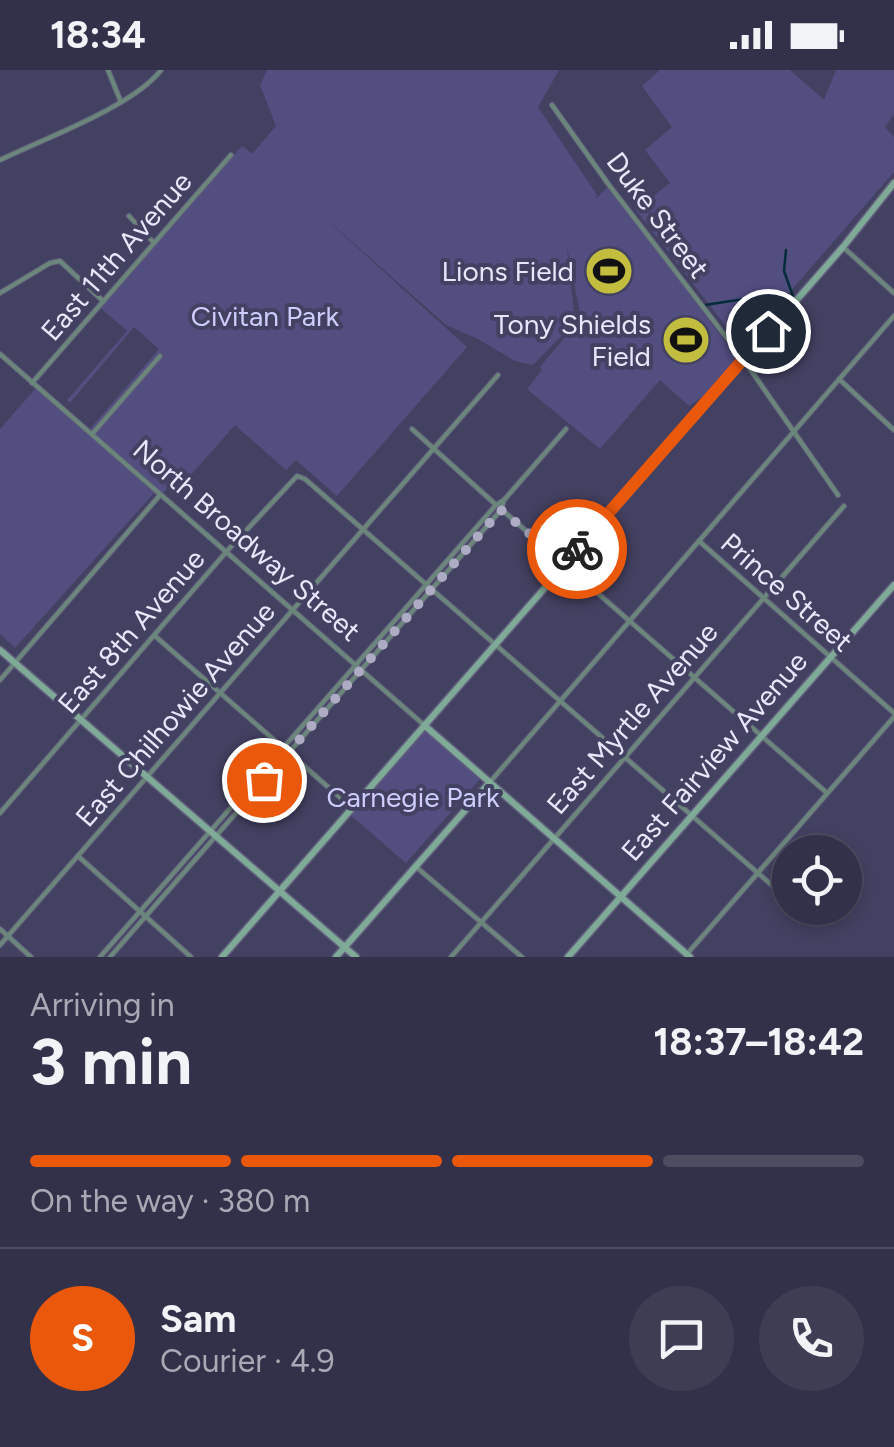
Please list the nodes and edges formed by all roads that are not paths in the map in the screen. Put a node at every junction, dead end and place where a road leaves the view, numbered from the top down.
1 (108, 70) edge
2 (161, 70) edge
3 (121, 102) junction
4 (552, 106) dead end
5 (231, 155) dead end
6 (0, 160) edge
7 (894, 183) edge
8 (129, 216) dead end
9 (154, 242) junction
10 (843, 247) junction
11 (0, 293) edge
12 (894, 293) edge
13 (103, 301) junction
14 (894, 316) edge
15 (0, 354) edge
16 (160, 356) dead end
17 (743, 359) junction
18 (498, 374) dead end
19 (839, 379) junction
20 (32, 383) junction
21 (566, 429) dead end
22 (412, 430) dead end
23 (894, 430) edge
24 (794, 433) junction
25 (92, 434) junction
26 (432, 450) junction
27 (161, 494) junction
28 (838, 495) dead end
29 (504, 500) junction
30 (496, 505) junction
31 (844, 506) dead end
32 (501, 510) junction
33 (362, 528) junction
34 (699, 541) junction
35 (226, 552) junction
36 (565, 563) junction
37 (894, 585) edge
38 (429, 586) junction
39 (763, 598) junction
40 (293, 610) junction
41 (629, 621) junction
42 (154, 635) junction
43 (496, 644) junction
44 (0, 650) edge
45 (832, 657) junction
46 (15, 663) junction
47 (358, 667) junction
48 (696, 678) junction
49 (0, 680) edge
50 (221, 692) junction
51 (560, 700) junction
52 (894, 715) edge
53 (82, 720) junction
54 (424, 726) junction
55 (762, 736) junction
56 (286, 749) junction
57 (626, 758) junction
58 (147, 778) junction
59 (490, 782) junction
60 (827, 794) junction
61 (351, 807) junction
62 (0, 813) edge
63 (692, 815) junction
64 (214, 833) junction
65 (554, 838) junction
66 (78, 856) junction
67 (415, 866) junction
68 (758, 873) junction
69 (772, 885) edge
70 (279, 891) junction
71 (621, 896) junction
72 (139, 912) junction
73 (146, 917) junction
74 (479, 924) junction
75 (0, 929) edge
76 (8, 936) junction
77 (0, 944) edge
78 (345, 947) junction
79 (689, 956) edge
80 (31, 957) edge
81 (100, 957) edge
82 (110, 957) edge
83 (191, 957) edge
84 (222, 957) edge
85 (336, 957) edge
86 (356, 957) edge
87 (451, 957) edge
88 (522, 957) edge
89 (568, 957) edge

1 - 3 street
2 - 3 street
3 - 6 street
4 - 17 street, Duke Street
5 - 9 street, East 11th Avenue
7 - 10 main road
8 - 9 street
9 - 13 street, East 11th Avenue
10 - 12 street
10 - 17 main road
11 - 13 street
13 - 20 street, East 11th Avenue
14 - 19 street
15 - 20 street, North Broadway Street
16 - 25 street
17 - 24 street, Duke Street
17 - 36 main road
18 - 26 street, East Chilhowie Avenue
19 - 23 street
19 - 24 street
20 - 25 street, North Broadway Street
21 - 29 street
22 - 26 street
24 - 28 street, Duke Street
24 - 34 street
25 - 27 street, North Broadway Street
26 - 30 street
26 - 33 street, East Chilhowie Avenue
27 - 35 street, North Broadway Street
27 - 46 street
29 - 30 street
29 - 32 street
30 - 32 street
30 - 38 street
31 - 39 street, East Myrtle Avenue
32 - 36 street
32 - 38 street
33 - 35 street, East 8th Avenue
33 - 38 street
33 - 40 street, East Chilhowie Avenue
34 - 39 street, Prince Street
34 - 41 street
35 - 40 street, North Broadway Street
35 - 42 street, East 8th Avenue
36 - 41 street
36 - 43 main road
37 - 45 main road, East Fairview Avenue
38 - 43 street
38 - 47 street
39 - 45 street, Prince Street
39 - 48 street, East Myrtle Avenue
40 - 47 street, North Broadway Street
40 - 50 street, East Chilhowie Avenue
41 - 48 street
41 - 51 street
42 - 50 street
42 - 53 street, East 8th Avenue
43 - 51 street
43 - 54 main road
44 - 46 main road
45 - 52 street, Prince Street
45 - 55 main road, East Fairview Avenue
46 - 49 street
46 - 53 main road
47 - 54 street, North Broadway Street
47 - 56 street
48 - 55 street
48 - 57 street, East Myrtle Avenue
50 - 56 street
50 - 58 street, East Chilhowie Avenue
51 - 57 street
51 - 59 street
52 - 60 street
53 - 58 main road
53 - 62 street, East 8th Avenue
54 - 59 main road, North Broadway Street
54 - 61 main road
55 - 60 street
55 - 63 main road, East Fairview Avenue
56 - 61 street
56 - 64 street
57 - 63 street
57 - 65 street, East Myrtle Avenue
58 - 64 main road
58 - 66 street, East Chilhowie Avenue
59 - 65 main road, North Broadway Street
59 - 67 main road
60 - 68 street
61 - 70 main road
63 - 68 street
63 - 71 main road, East Fairview Avenue
64 - 70 main road
64 - 72 street
64 - 73 street
65 - 71 main road, North Broadway Street
65 - 74 street, East Myrtle Avenue
66 - 72 street
66 - 76 street, East Chilhowie Avenue
67 - 74 street
67 - 78 main road
68 - 69 street
68 - 79 street
70 - 78 main road
70 - 84 main road
71 - 79 main road, North Broadway Street
71 - 89 main road, East Fairview Avenue
72 - 73 street
72 - 81 street
73 - 82 street
73 - 83 street
74 - 87 street, East Myrtle Avenue
74 - 88 street
75 - 76 street
76 - 77 street, East Chilhowie Avenue
76 - 80 street
78 - 85 main road
78 - 86 main road

